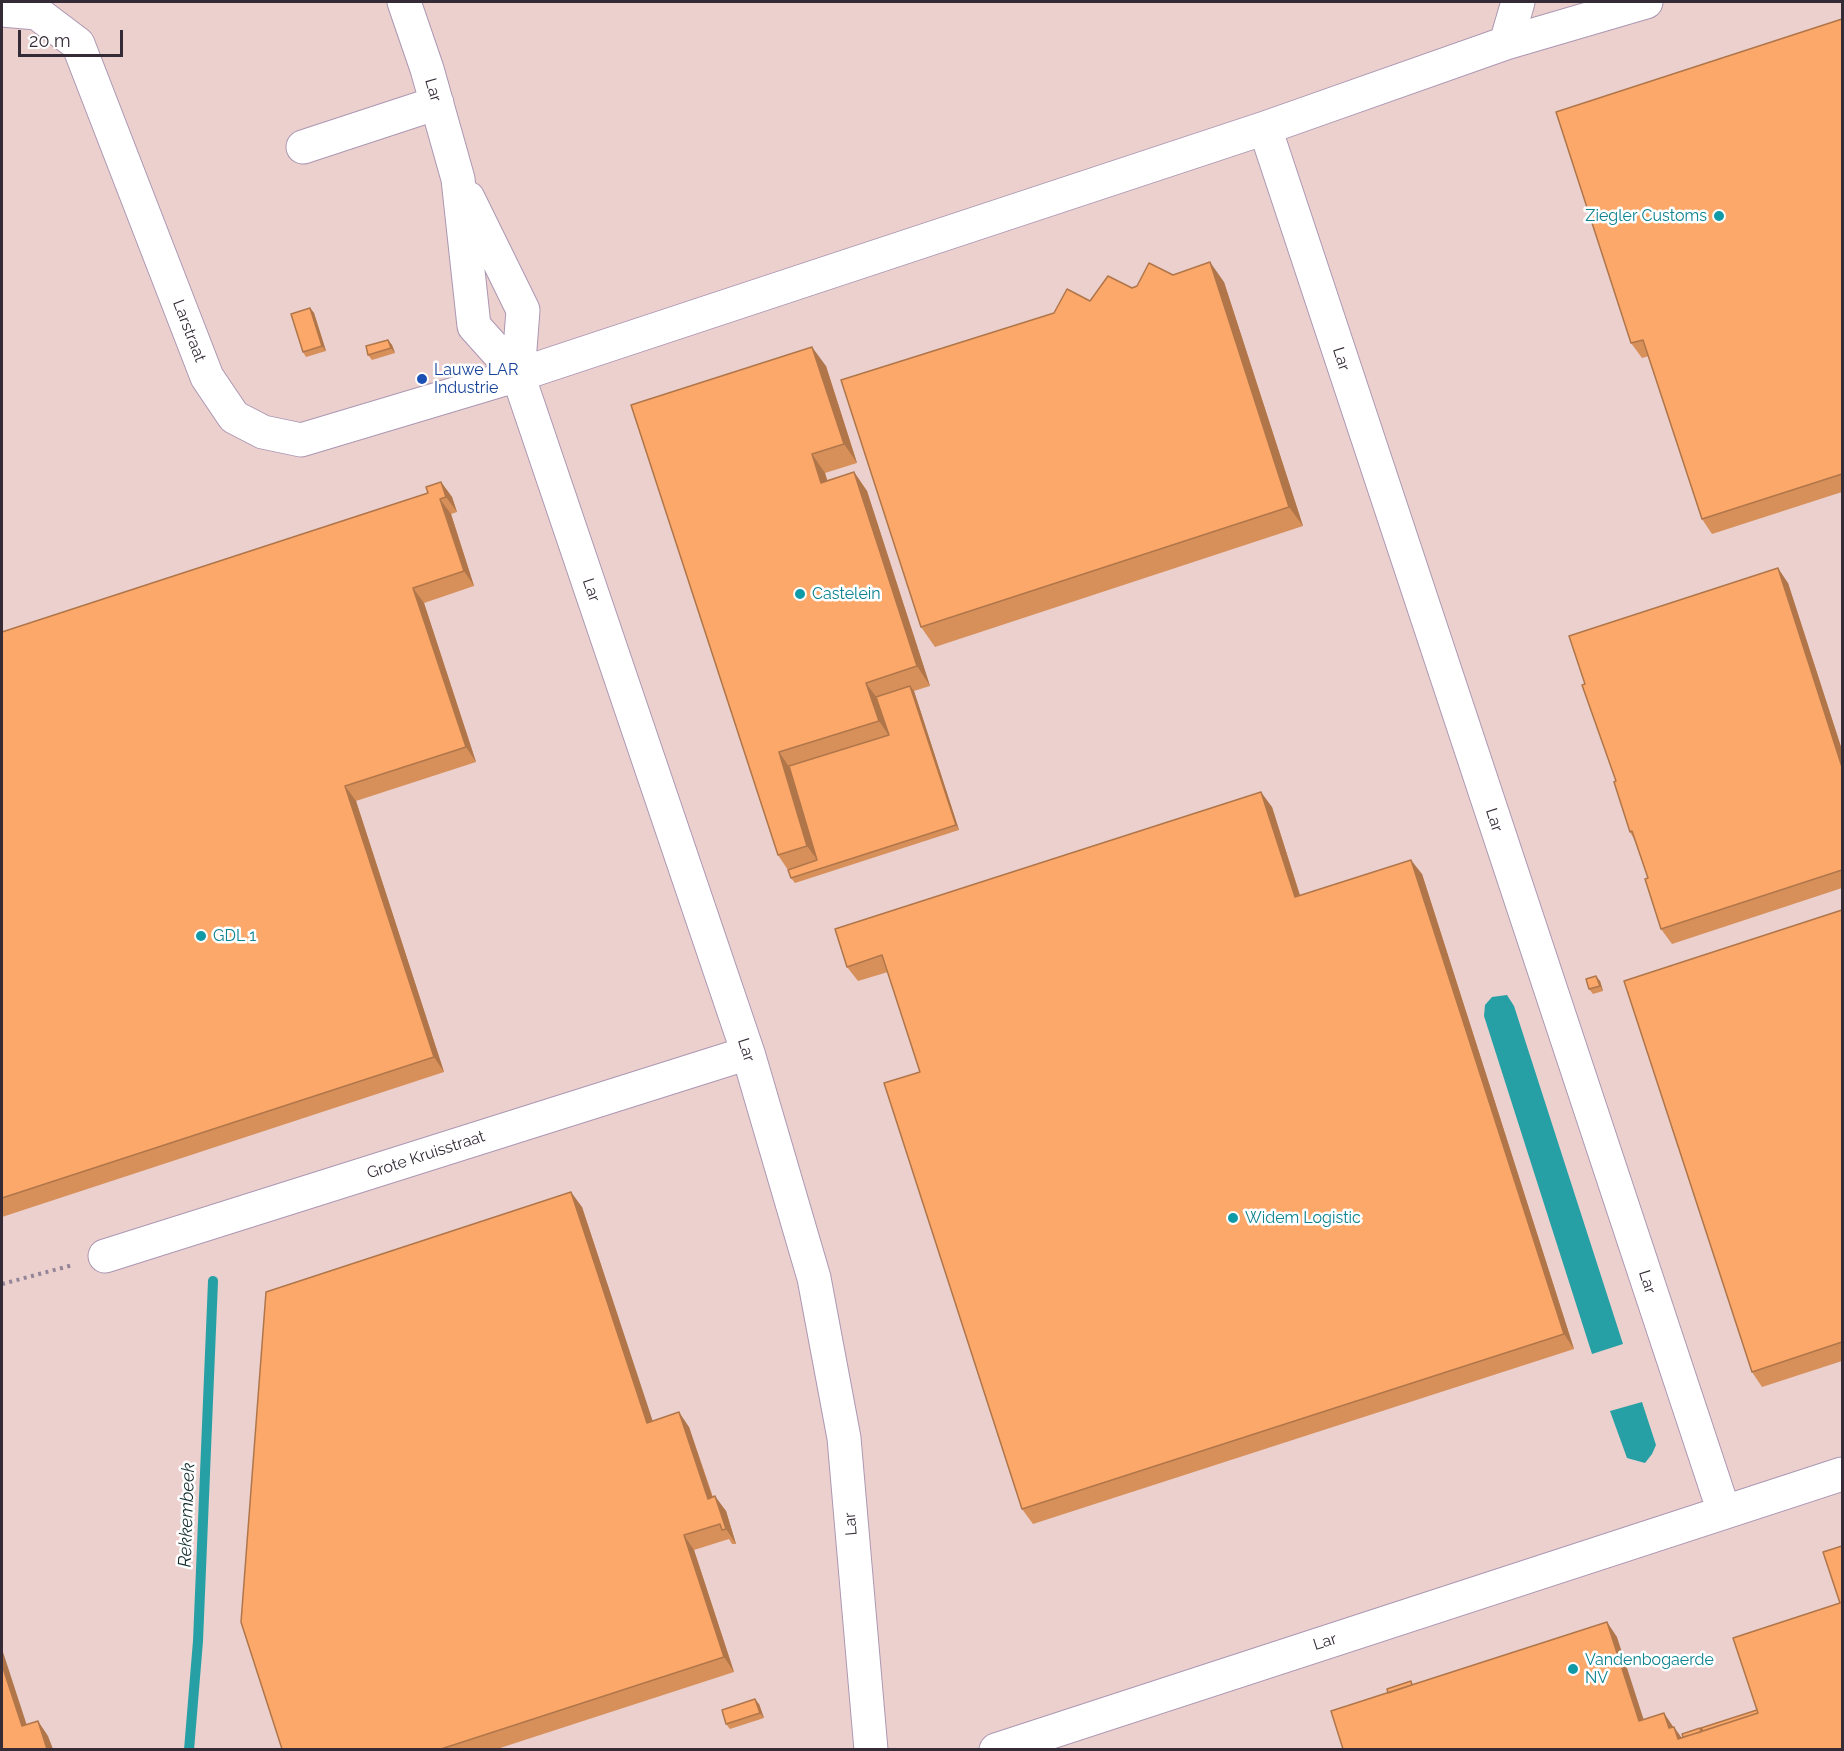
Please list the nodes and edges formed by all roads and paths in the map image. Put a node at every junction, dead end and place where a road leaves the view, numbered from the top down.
1 (404, 2) edge
2 (1518, 2) edge
3 (1646, 2) edge
4 (2, 10) edge
5 (1506, 43) junction
6 (437, 104) junction
7 (1265, 128) junction
8 (303, 147) dead end
9 (458, 179) junction
10 (518, 375) junction
11 (748, 1053) junction
12 (105, 1256) joint
13 (2, 1284) edge
14 (1842, 1474) edge
15 (1724, 1512) junction
16 (871, 1749) edge
17 (996, 1749) edge

1 - 6 street, Lar
2 - 5 street
3 - 5 street
4 - 10 street, Larstraat
5 - 7 street
6 - 8 street
6 - 9 street, Lar
7 - 10 street
7 - 15 street, Lar
9 - 10 street, Lar
9 - 10 street, Lar
10 - 11 street, Lar
11 - 12 street, Grote Kruisstraat
11 - 16 street, Lar
12 - 13 path
14 - 15 street, Lar
15 - 17 street, Lar

